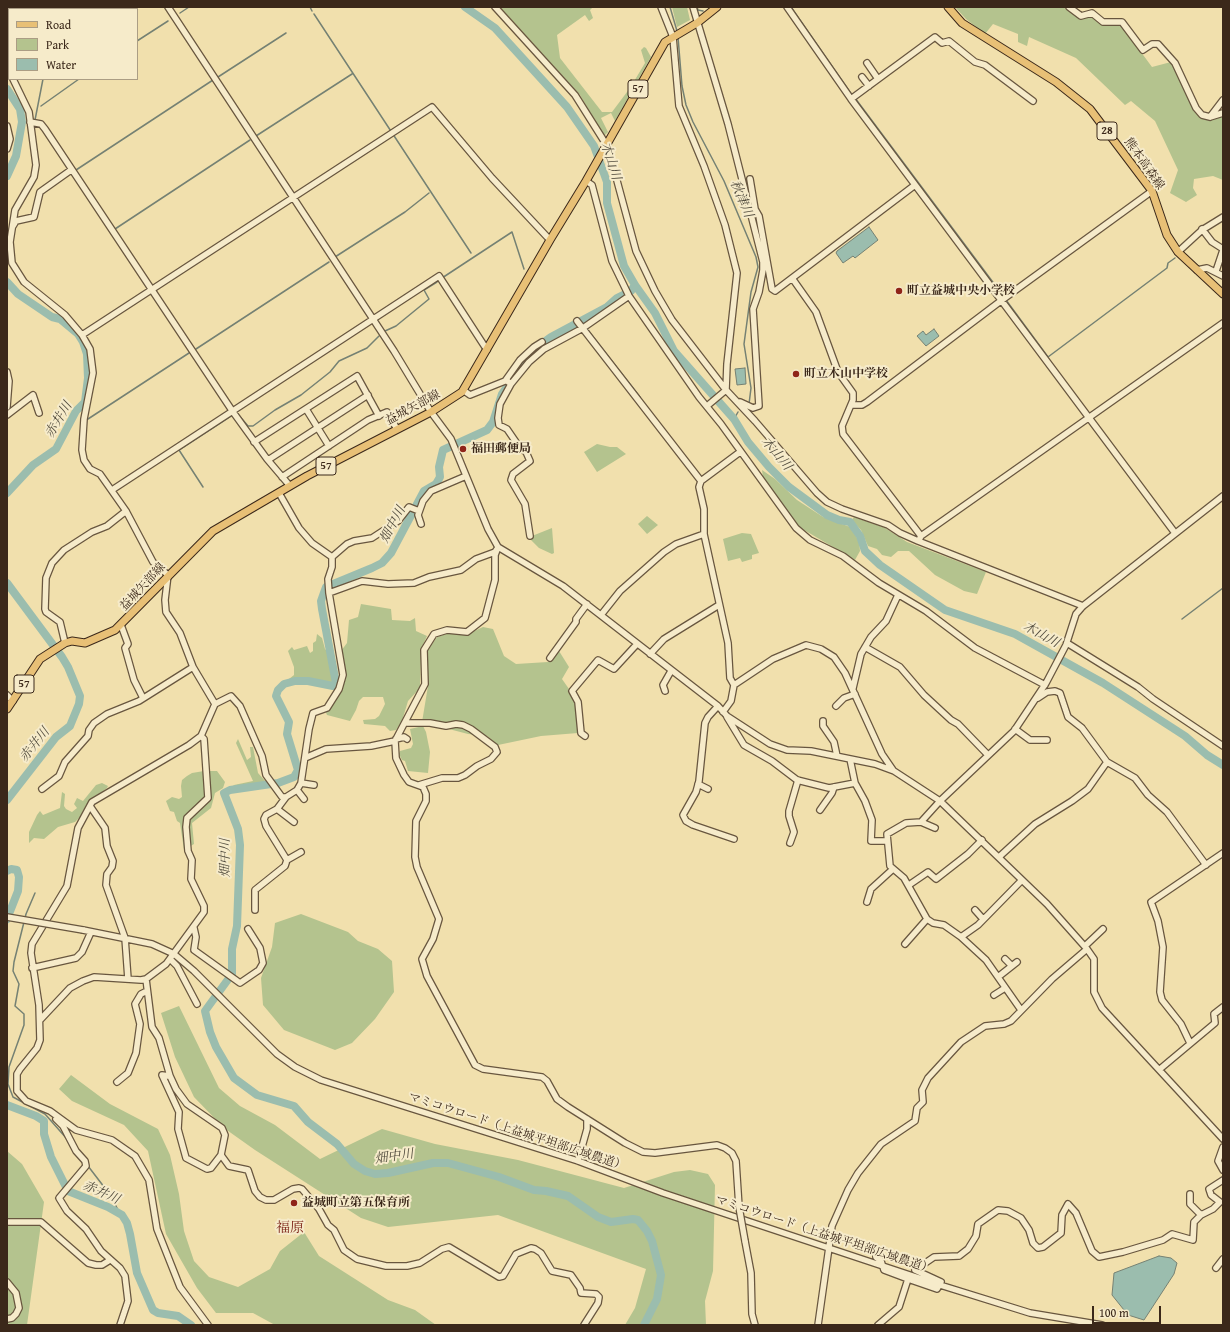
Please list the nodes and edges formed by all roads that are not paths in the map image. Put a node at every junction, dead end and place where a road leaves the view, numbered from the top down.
1 (168, 7) edge
2 (496, 7) edge
3 (661, 7) edge
4 (693, 7) edge
5 (717, 7) edge
6 (787, 7) edge
7 (948, 7) edge
8 (1069, 7) edge
9 (695, 24) junction
10 (674, 36) junction
11 (867, 63) dead end
12 (862, 77) dead end
13 (878, 79) junction
14 (13, 80) edge
15 (869, 86) junction
16 (851, 99) junction
17 (1223, 100) edge
18 (1033, 101) dead end
19 (1223, 113) edge
20 (1210, 116) junction
21 (30, 122) junction
22 (7, 126) edge
23 (606, 145) junction
24 (7, 149) edge
25 (71, 170) junction
26 (750, 179) dead end
27 (586, 181) junction
28 (915, 185) junction
29 (1152, 191) junction
30 (294, 198) junction
31 (1223, 217) edge
32 (12, 229) junction
33 (1202, 229) junction
34 (550, 240) junction
35 (1223, 250) edge
36 (1178, 252) junction
37 (1196, 270) junction
38 (1216, 271) junction
39 (1223, 276) edge
40 (792, 278) junction
41 (152, 291) junction
42 (627, 294) junction
43 (1223, 294) edge
44 (1002, 300) junction
45 (374, 320) junction
46 (1223, 323) edge
47 (580, 325) junction
48 (82, 335) junction
49 (542, 342) dead end
50 (487, 350) junction
51 (7, 372) edge
52 (508, 382) junction
53 (463, 390) junction
54 (726, 392) junction
55 (368, 395) junction
56 (736, 400) junction
57 (852, 405) junction
58 (706, 406) junction
59 (7, 407) edge
60 (306, 409) junction
61 (233, 412) junction
62 (431, 412) junction
63 (39, 413) dead end
64 (7, 415) edge
65 (379, 416) junction
66 (1089, 418) junction
67 (318, 428) junction
68 (397, 429) junction
69 (254, 442) junction
70 (330, 446) junction
71 (740, 452) junction
72 (268, 460) junction
73 (466, 476) junction
74 (282, 477) junction
75 (701, 481) junction
76 (290, 486) junction
77 (112, 490) junction
78 (279, 493) junction
79 (1223, 496) edge
80 (416, 510) junction
81 (126, 511) junction
82 (421, 524) dead end
83 (1174, 533) junction
84 (704, 534) junction
85 (530, 536) dead end
86 (920, 539) junction
87 (498, 547) junction
88 (332, 557) junction
89 (168, 575) junction
90 (329, 592) junction
91 (898, 595) junction
92 (587, 604) junction
93 (719, 605) junction
94 (1083, 606) junction
95 (601, 615) junction
96 (121, 625) junction
97 (62, 644) junction
98 (637, 644) junction
99 (1066, 644) junction
100 (865, 647) junction
101 (650, 654) junction
102 (550, 658) dead end
103 (193, 667) junction
104 (671, 671) junction
105 (1045, 684) junction
106 (734, 685) junction
107 (665, 690) dead end
108 (854, 691) junction
109 (7, 695) edge
110 (143, 698) junction
111 (1037, 698) junction
112 (13, 701) junction
113 (215, 704) junction
114 (718, 706) junction
115 (836, 706) dead end
116 (7, 710) edge
117 (725, 714) junction
118 (823, 721) dead end
119 (406, 722) junction
120 (1015, 729) junction
121 (200, 736) junction
122 (585, 736) dead end
123 (407, 739) dead end
124 (395, 740) junction
125 (1047, 740) dead end
126 (1223, 746) edge
127 (988, 755) junction
128 (837, 756) junction
129 (305, 758) junction
130 (850, 759) junction
131 (1107, 762) junction
132 (894, 771) junction
133 (798, 780) junction
134 (301, 783) junction
135 (855, 783) junction
136 (698, 784) junction
137 (314, 785) dead end
138 (419, 785) junction
139 (834, 787) junction
140 (42, 789) dead end
141 (708, 789) dead end
142 (297, 790) junction
143 (286, 797) junction
144 (304, 799) dead end
145 (940, 801) junction
146 (90, 806) junction
147 (277, 809) junction
148 (820, 810) dead end
149 (294, 822) dead end
150 (921, 822) junction
151 (935, 828) dead end
152 (734, 839) dead end
153 (982, 840) junction
154 (887, 841) junction
155 (790, 843) dead end
156 (301, 852) dead end
157 (1223, 853) edge
158 (998, 857) junction
159 (287, 860) junction
160 (1206, 865) junction
161 (892, 869) junction
162 (1022, 880) junction
163 (909, 885) junction
164 (867, 902) dead end
165 (255, 910) dead end
166 (975, 910) dead end
167 (7, 917) edge
168 (927, 919) junction
169 (983, 919) junction
170 (194, 928) junction
171 (248, 929) dead end
172 (1103, 929) dead end
173 (91, 932) junction
174 (962, 937) junction
175 (125, 938) junction
176 (905, 944) dead end
177 (1086, 948) junction
178 (174, 954) junction
179 (1005, 959) dead end
180 (170, 960) junction
181 (1017, 962) dead end
182 (1012, 966) junction
183 (32, 968) junction
184 (998, 977) junction
185 (128, 979) junction
186 (146, 979) junction
187 (1005, 988) junction
188 (147, 991) junction
189 (994, 995) dead end
190 (197, 1004) dead end
191 (1223, 1007) edge
192 (1021, 1010) junction
193 (40, 1020) junction
194 (1190, 1043) junction
195 (1160, 1069) junction
196 (170, 1076) junction
197 (117, 1082) dead end
198 (50, 1111) junction
199 (587, 1119) junction
200 (1223, 1139) edge
201 (1223, 1147) edge
202 (221, 1155) junction
203 (578, 1161) junction
204 (1223, 1170) edge
205 (1223, 1180) edge
206 (1190, 1194) dead end
207 (1222, 1202) edge
208 (1201, 1215) junction
209 (7, 1222) edge
210 (828, 1248) junction
211 (876, 1251) dead end
212 (1223, 1259) edge
213 (110, 1260) junction
214 (883, 1266) junction
215 (1216, 1268) dead end
216 (908, 1280) junction
217 (7, 1282) edge
218 (940, 1285) junction
219 (7, 1319) edge
220 (120, 1325) edge
221 (208, 1325) edge
222 (584, 1325) edge
223 (755, 1325) edge
224 (818, 1325) edge
225 (878, 1325) edge
226 (1100, 1325) edge

1 - 30 street
2 - 23 street
3 - 10 street
4 - 9 street
5 - 9 main road, 益城矢部線 / 57
6 - 16 street
7 - 29 main road, 熊本高森線 / 28
8 - 20 street
9 - 10 main road, 益城矢部線 / 57
9 - 56 street
10 - 23 main road, 益城矢部線 / 57
10 - 54 street
11 - 13 street
12 - 15 street
13 - 15 street
13 - 18 street
14 - 21 street
15 - 16 street
16 - 28 street
17 - 20 street
19 - 20 street
21 - 25 street
21 - 32 street
22 - 24 street
23 - 27 main road, 益城矢部線 / 57
23 - 54 street
25 - 32 street
25 - 41 street
26 - 40 street
27 - 34 main road, 益城矢部線 / 57
27 - 42 street
28 - 40 street
28 - 44 street
29 - 36 main road, 熊本高森線 / 28
29 - 44 street
30 - 34 street
30 - 41 street
30 - 45 street
31 - 33 street
32 - 48 street
33 - 35 street
33 - 36 street
34 - 50 main road, 益城矢部線 / 57
35 - 38 street
36 - 37 main road, 熊本高森線 / 28
37 - 38 street
37 - 43 main road, 熊本高森線 / 28
38 - 39 street
40 - 57 street
41 - 48 street
41 - 61 street
42 - 47 street
42 - 58 street
44 - 57 street
44 - 66 street
45 - 50 street
45 - 61 street
45 - 62 street
46 - 66 street
47 - 52 street
47 - 75 street
48 - 77 street
49 - 52 street
50 - 53 main road, 益城矢部線 / 57
51 - 59 street
52 - 53 street
52 - 85 street
53 - 62 main road, 益城矢部線 / 57
54 - 56 street
54 - 58 street
55 - 60 street
55 - 65 street
55 - 67 street
56 - 86 street
57 - 86 street
58 - 71 street
60 - 67 street
60 - 69 street
61 - 69 street
61 - 77 street
62 - 68 main road, 益城矢部線 / 57
62 - 73 street
63 - 64 street
65 - 68 street
65 - 70 street
66 - 83 street
66 - 86 street
67 - 70 street
67 - 72 street
68 - 76 main road, 益城矢部線 / 57
69 - 72 street
70 - 74 street
71 - 75 street
71 - 91 street
72 - 74 street
73 - 80 street
73 - 87 street
74 - 76 street
75 - 84 street
76 - 78 main road, 益城矢部線 / 57
77 - 81 street
78 - 88 street
78 - 89 main road, 益城矢部線 / 57
79 - 83 street
80 - 82 street
80 - 88 street
81 - 89 street
81 - 97 street
83 - 94 street
84 - 93 street
84 - 95 street
86 - 94 street
87 - 90 street
87 - 92 street
87 - 119 street
88 - 90 street
89 - 96 main road, 益城矢部線 / 57
89 - 103 street
90 - 129 street
91 - 100 street
91 - 105 street
92 - 95 street
92 - 102 street
93 - 101 street
93 - 106 street
94 - 99 street
95 - 98 street
96 - 97 main road, 益城矢部線 / 57
96 - 110 street
97 - 112 main road, 57
98 - 101 street
98 - 122 street
99 - 105 street
99 - 126 street
100 - 108 street
100 - 127 street
101 - 104 street
103 - 110 street
103 - 113 street
104 - 107 street
104 - 114 street
105 - 111 street
106 - 108 street
106 - 117 street
108 - 115 street
108 - 132 street
109 - 112 street
110 - 140 street
111 - 120 street
111 - 131 street
112 - 116 main road, 57
113 - 121 street
113 - 143 street
114 - 117 street
114 - 136 street
117 - 128 street
117 - 133 street
118 - 128 street
119 - 124 street
119 - 138 street
120 - 125 street
120 - 127 street
121 - 146 street
121 - 170 street
123 - 124 street
124 - 129 street
124 - 138 street
127 - 145 street
128 - 130 street
129 - 134 street
130 - 132 street
130 - 135 street
131 - 158 street
131 - 160 street
132 - 145 street
133 - 139 street
133 - 155 street
134 - 137 street
134 - 142 street
135 - 139 street
135 - 154 street
136 - 141 street
136 - 152 street
138 - 199 street
139 - 148 street
142 - 143 street
142 - 144 street
143 - 147 street
145 - 150 street
145 - 153 street
146 - 175 street
146 - 183 street
147 - 149 street
147 - 159 street
150 - 151 street
150 - 154 street
153 - 158 street
153 - 163 street
154 - 161 street
156 - 159 street
157 - 160 street
158 - 162 street
159 - 165 street
160 - 194 street
161 - 163 street
161 - 164 street
162 - 169 street
162 - 177 street
163 - 168 street
166 - 169 street
167 - 173 street, マミコウロード（上益城平坦部広域農道）, bridge
168 - 174 street
168 - 176 street
169 - 174 street
170 - 171 street
170 - 178 street
172 - 177 street
173 - 175 street, マミコウロード（上益城平坦部広域農道）
173 - 183 street
174 - 184 street
175 - 178 street, マミコウロード（上益城平坦部広域農道）
175 - 185 street
177 - 192 street
177 - 195 street
178 - 180 street
178 - 203 street, マミコウロード（上益城平坦部広域農道）
179 - 182 street
180 - 186 street
180 - 190 street
181 - 182 street
182 - 184 street
183 - 193 street
184 - 187 street
185 - 186 street
185 - 193 street
186 - 188 street
187 - 189 street
187 - 192 street
188 - 196 street
188 - 197 street
191 - 194 street
192 - 210 street
193 - 198 street
194 - 195 street
195 - 200 street
196 - 202 street
196 - 202 street
198 - 213 street
198 - 221 street
199 - 203 street
199 - 223 street, bridge
201 - 204 street
202 - 222 street
203 - 210 street, マミコウロード（上益城平坦部広域農道）
205 - 207 street
206 - 208 street
207 - 208 street
208 - 218 street
209 - 213 street
210 - 214 street, マミコウロード（上益城平坦部広域農道）
210 - 224 street
211 - 214 street
212 - 215 street
213 - 220 street
214 - 216 street
214 - 218 street, マミコウロード（上益城平坦部広域農道）
216 - 218 street
216 - 225 street
217 - 219 street
218 - 226 street, マミコウロード（上益城平坦部広域農道）

